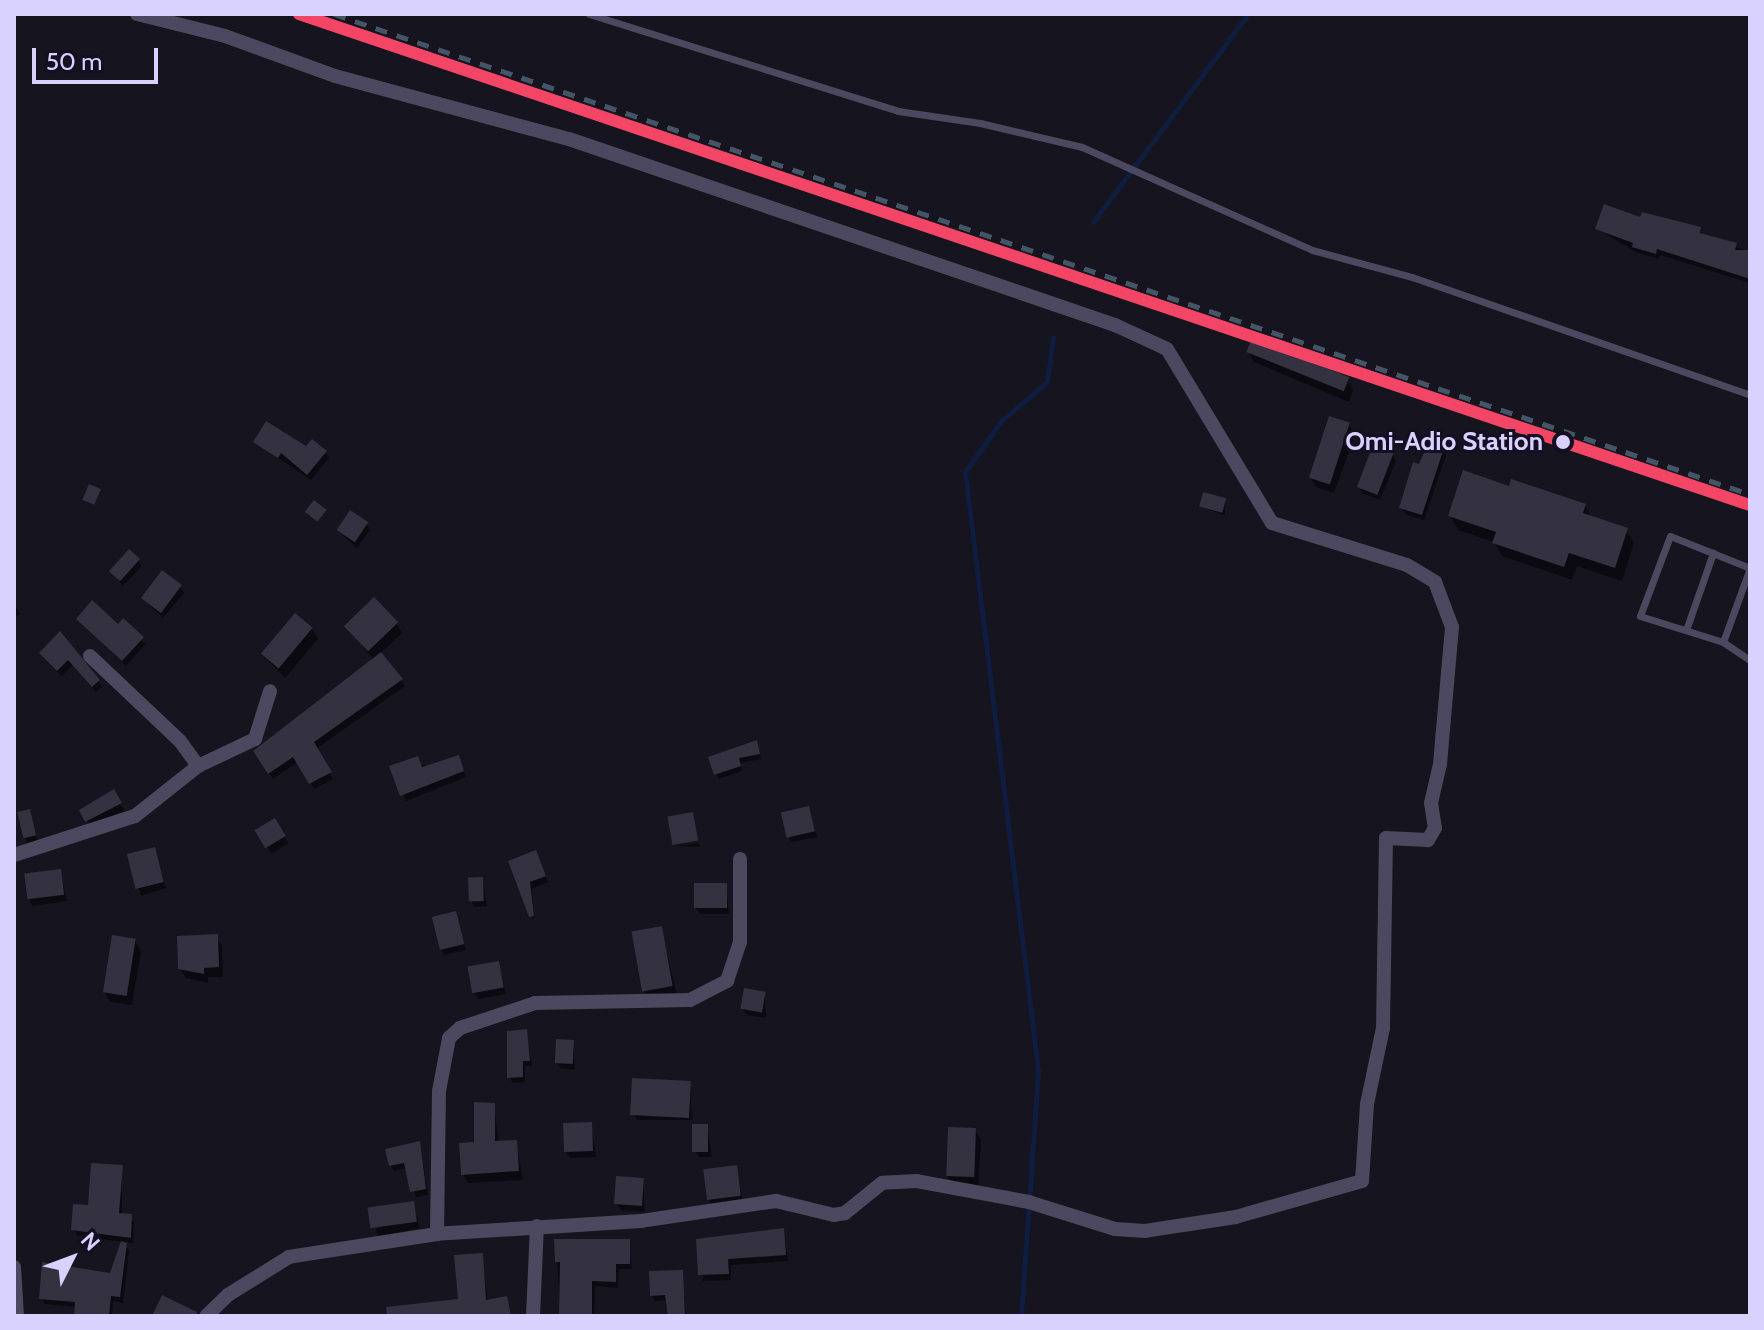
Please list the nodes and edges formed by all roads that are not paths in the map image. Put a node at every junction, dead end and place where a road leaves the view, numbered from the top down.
1 (137, 14) edge
2 (589, 14) edge
3 (1750, 395) edge
4 (1713, 553) junction
5 (1750, 568) edge
6 (1686, 630) junction
7 (1723, 642) junction
8 (90, 656) dead end
9 (1750, 660) edge
10 (270, 691) dead end
11 (198, 766) junction
12 (14, 855) edge
13 (740, 859) dead end
14 (537, 1226) junction
15 (437, 1234) junction
16 (14, 1267) edge
17 (17, 1316) edge
18 (206, 1316) edge
19 (533, 1316) edge

1 - 14 street
2 - 3 lane
4 - 5 lane
4 - 6 lane
4 - 6 lane
5 - 7 lane
6 - 7 lane
7 - 9 lane
8 - 11 street
10 - 11 street
11 - 12 street
13 - 15 street
14 - 15 street
14 - 19 street
15 - 18 street
16 - 17 street

